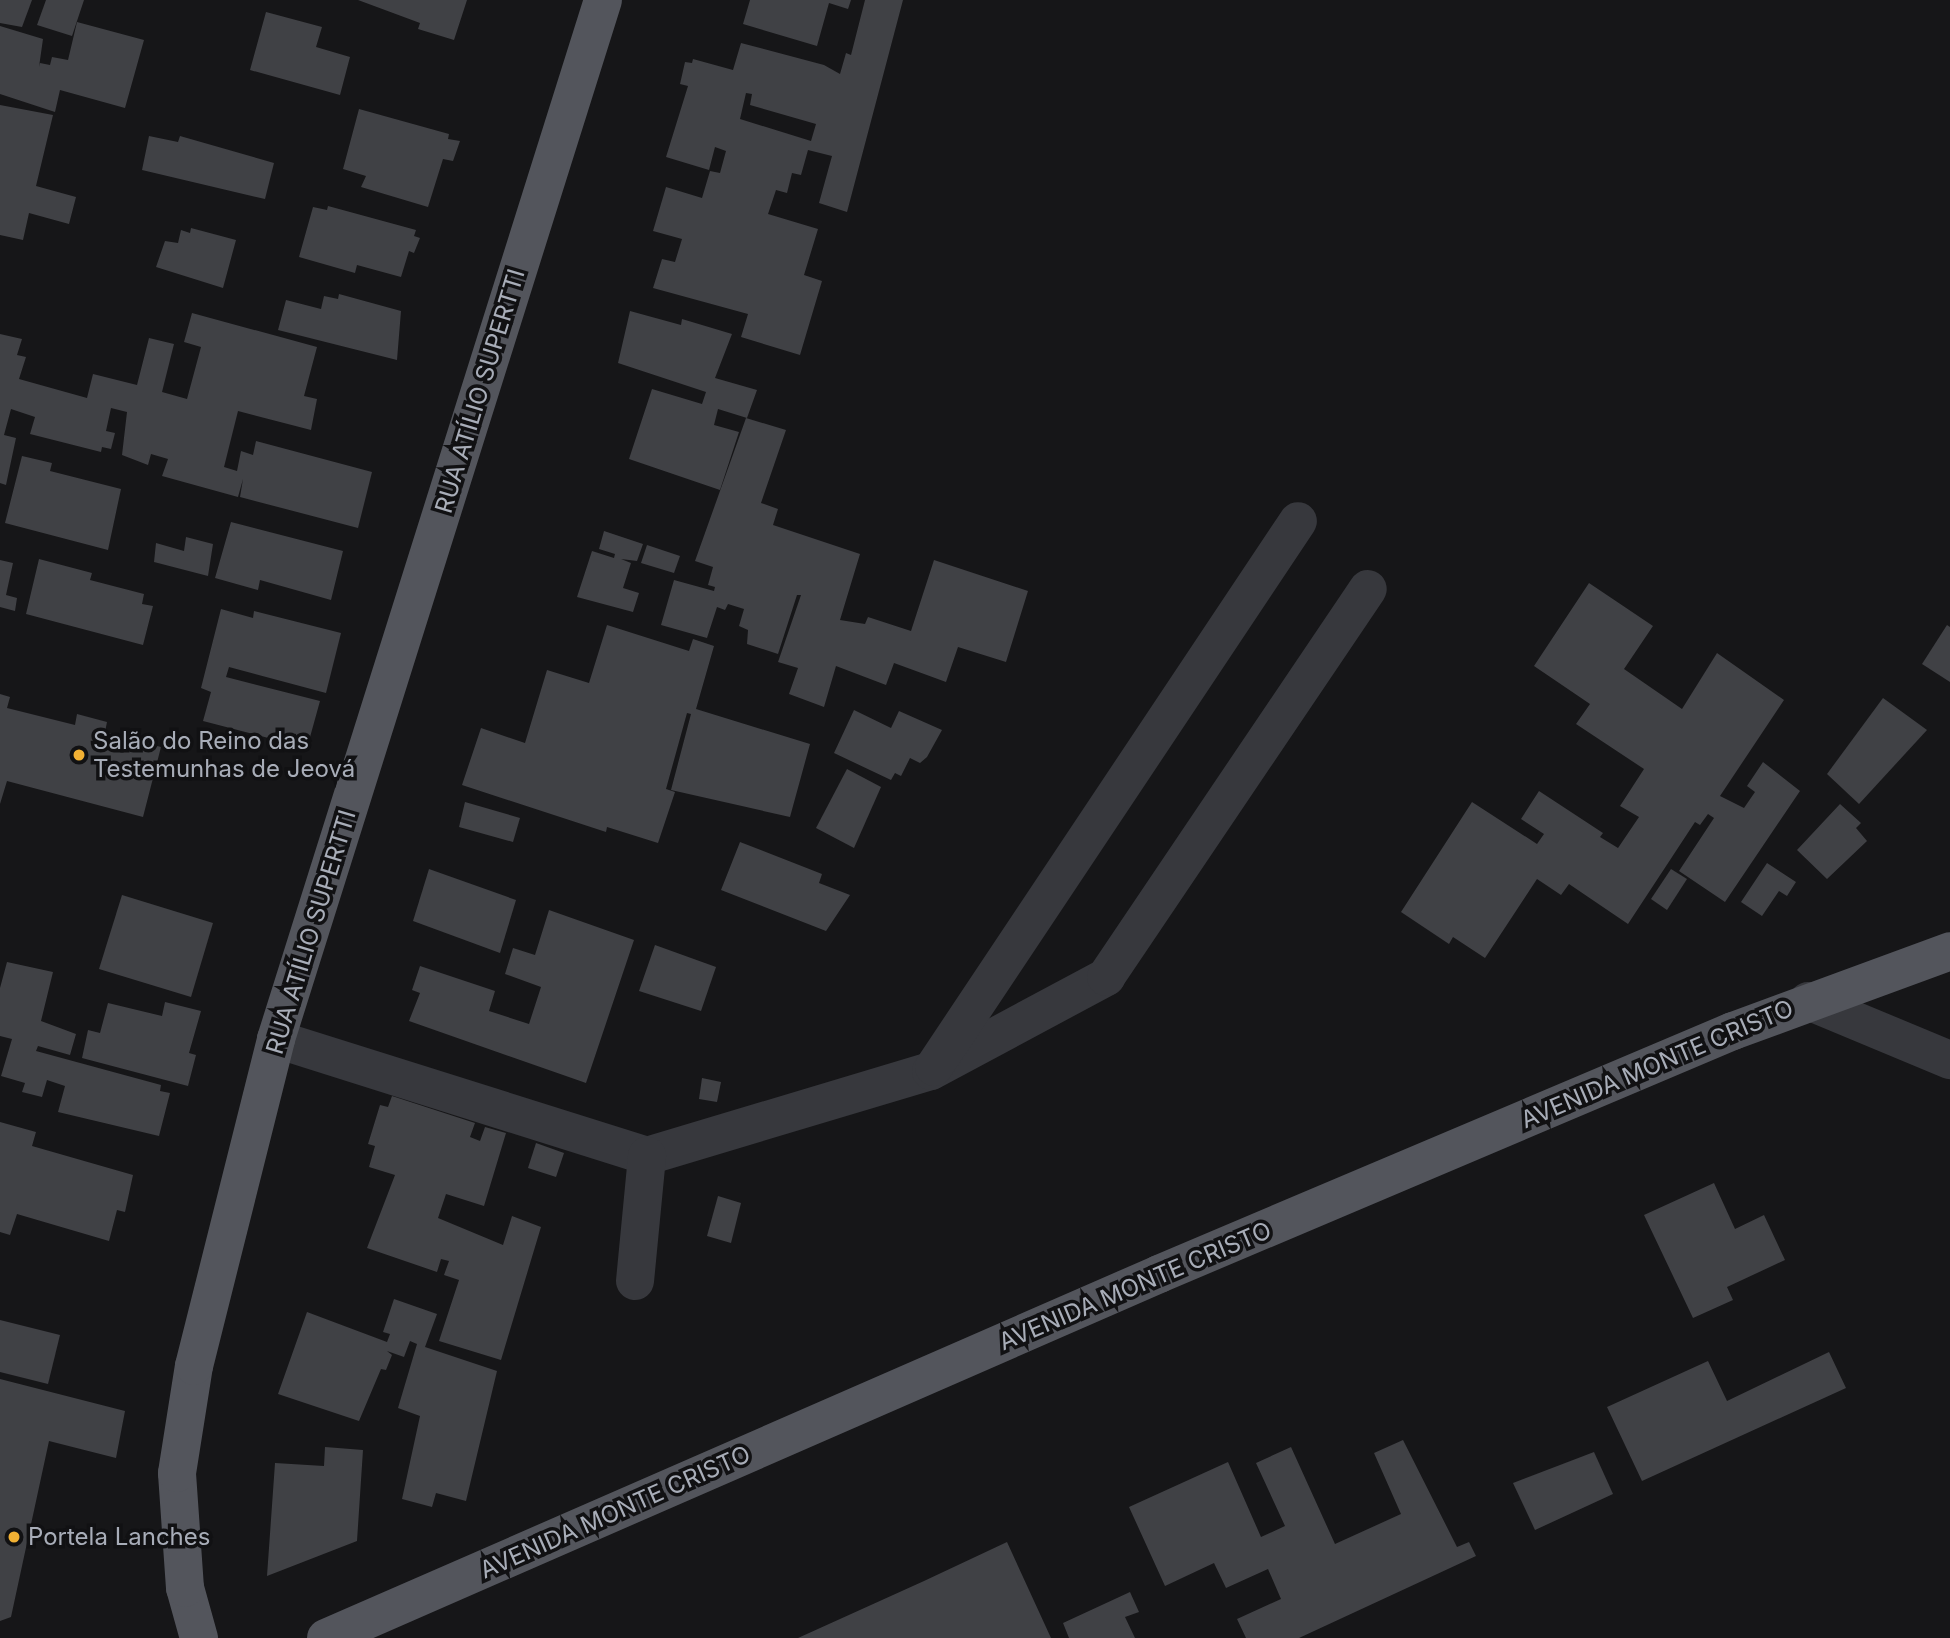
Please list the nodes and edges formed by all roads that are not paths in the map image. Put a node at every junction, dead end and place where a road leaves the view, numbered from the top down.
1 (603, 0) edge
2 (1298, 521) dead end
3 (1368, 589) dead end
4 (1950, 951) edge
5 (1808, 1001) junction
6 (276, 1040) junction
7 (1950, 1060) edge
8 (931, 1071) junction
9 (648, 1156) junction
10 (635, 1281) dead end
11 (199, 1638) edge
12 (326, 1638) edge

1 - 6 main road, RUA ATÍLIO SUPERTTI
2 - 8 lane
3 - 8 lane
4 - 5 main road, AVENIDA MONTE CRISTO
5 - 7 lane
5 - 12 main road, AVENIDA MONTE CRISTO
6 - 9 lane
6 - 11 main road, RUA ATÍLIO SUPERTTI
8 - 9 lane
9 - 10 lane

